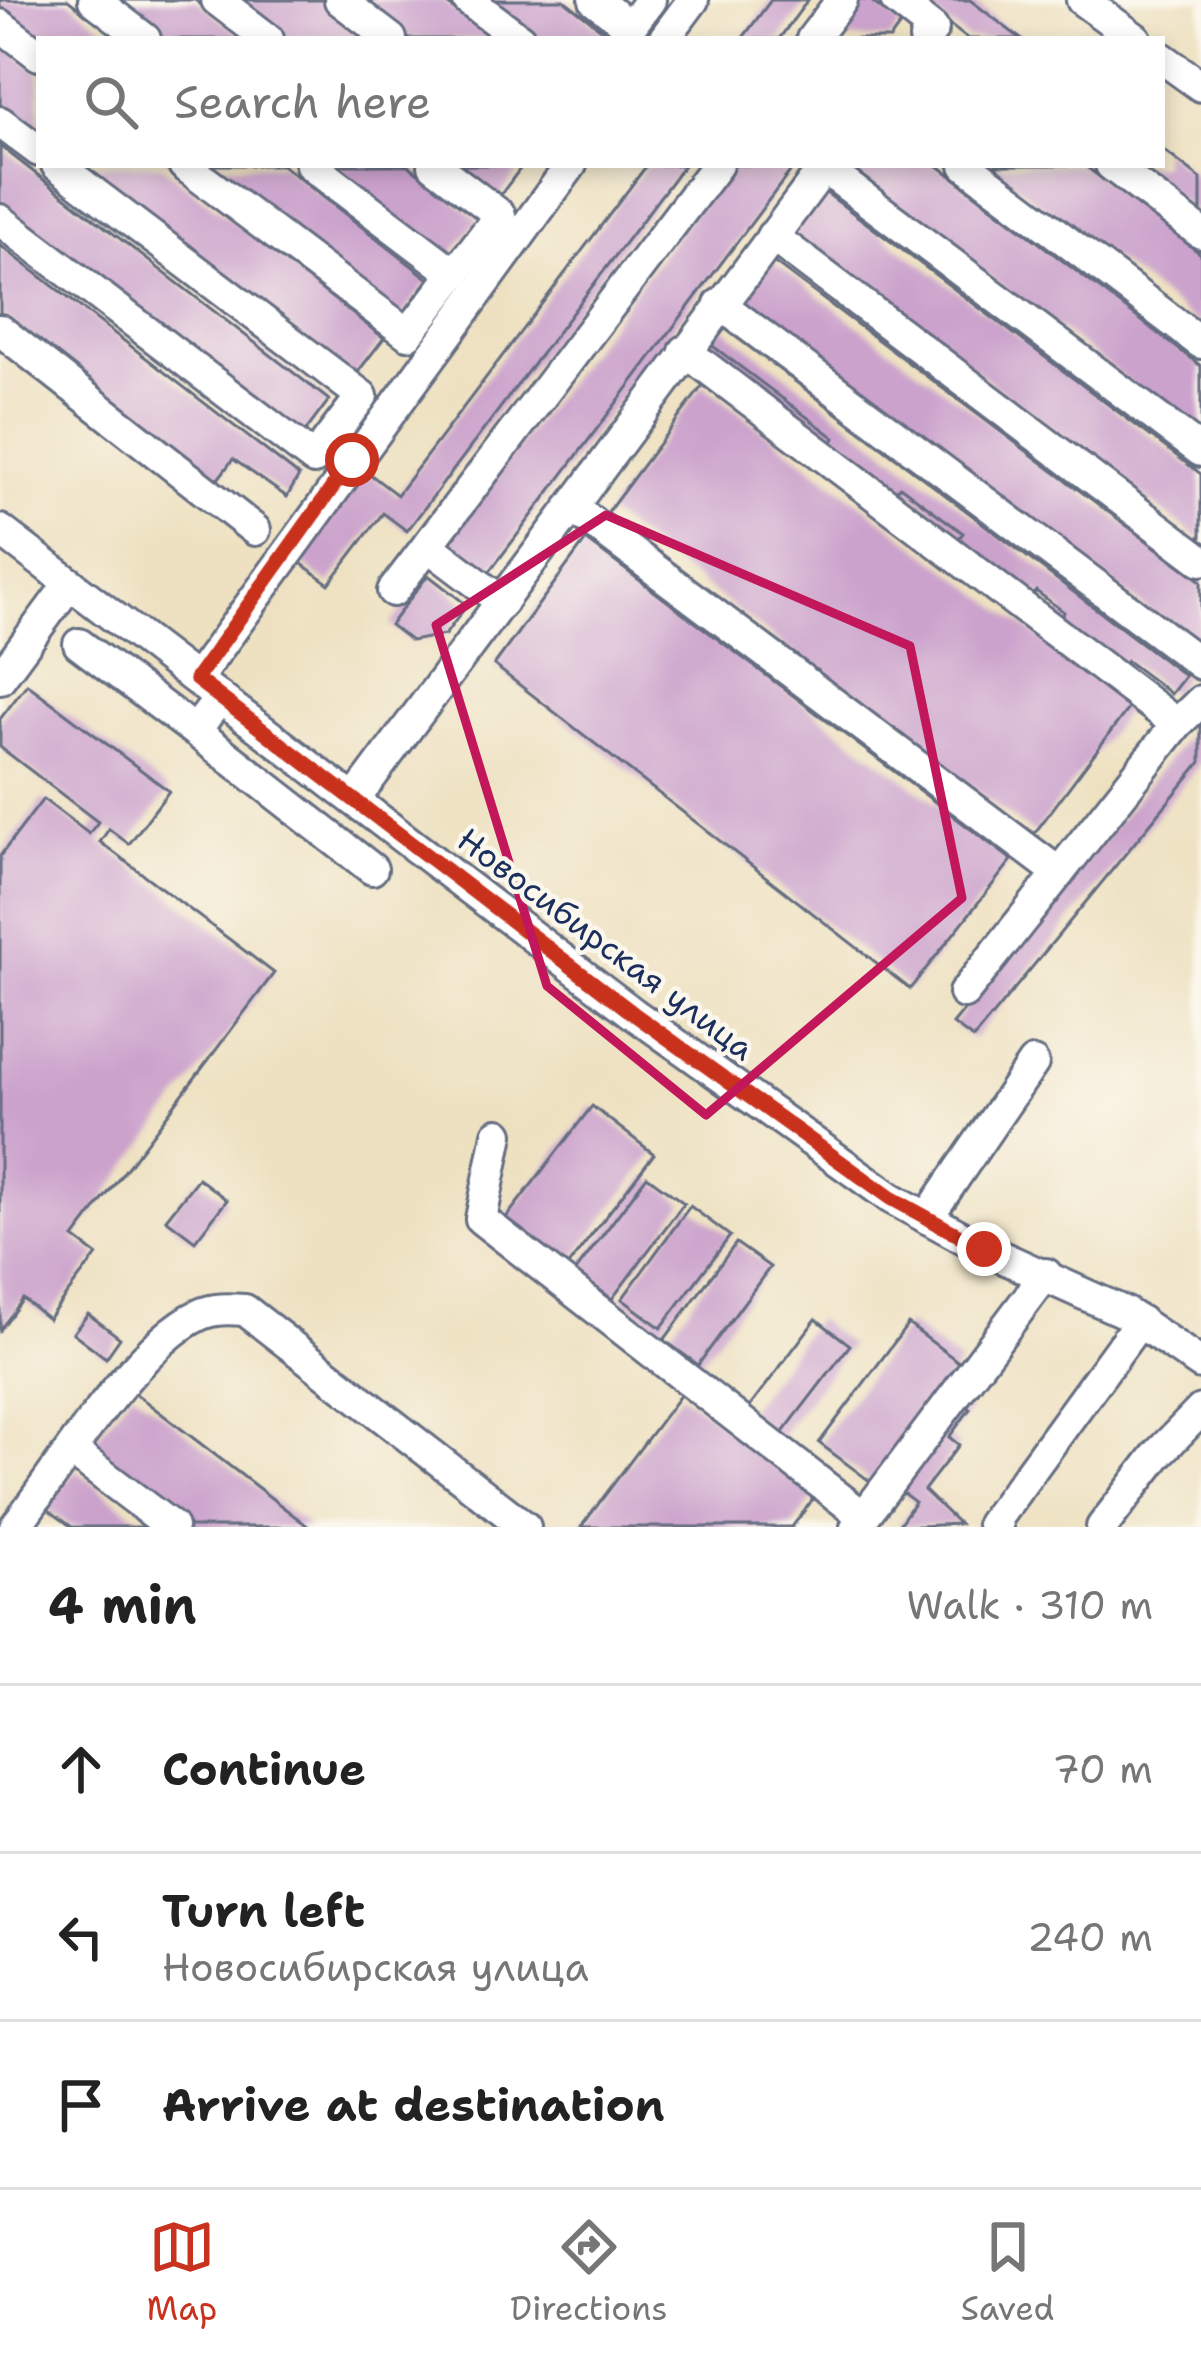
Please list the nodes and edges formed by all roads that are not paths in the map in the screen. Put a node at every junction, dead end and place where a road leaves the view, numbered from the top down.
1 (94, 0) edge
2 (217, 0) edge
3 (340, 0) edge
4 (468, 0) edge
5 (595, 0) edge
6 (650, 0) edge
7 (693, 0) edge
8 (842, 0) edge
9 (896, 0) edge
10 (1082, 0) edge
11 (0, 25) edge
12 (141, 36) edge
13 (264, 36) edge
14 (388, 36) edge
15 (516, 36) edge
16 (666, 36) edge
17 (814, 36) edge
18 (935, 36) edge
19 (1132, 36) edge
20 (36, 53) edge
21 (1165, 60) edge
22 (1201, 86) edge
23 (0, 122) edge
24 (36, 150) edge
25 (61, 168) edge
26 (188, 168) edge
27 (315, 168) edge
28 (438, 168) edge
29 (569, 168) edge
30 (715, 168) edge
31 (823, 168) edge
32 (828, 168) edge
33 (970, 168) edge
34 (1115, 168) edge
35 (0, 220) edge
36 (1201, 233) edge
37 (772, 236) junction
38 (455, 274) junction
39 (720, 304) junction
40 (0, 330) edge
41 (1201, 343) edge
42 (685, 351) junction
43 (1201, 451) edge
44 (573, 508) junction
45 (0, 530) edge
46 (255, 530) dead end
47 (428, 546) junction
48 (1201, 560) edge
49 (83, 580) junction
50 (393, 591) dead end
51 (502, 602) junction
52 (80, 644) dead end
53 (1201, 664) edge
54 (0, 678) edge
55 (208, 688) junction
56 (1201, 701) edge
57 (1177, 724) junction
58 (195, 731) junction
59 (354, 800) junction
60 (372, 868) dead end
61 (1058, 874) junction
62 (964, 993) dead end
63 (1033, 1063) dead end
64 (498, 1134) dead end
65 (927, 1218) junction
66 (1046, 1274) junction
67 (1140, 1321) junction
68 (1201, 1364) edge
69 (1201, 1410) edge
70 (73, 1452) junction
71 (30, 1522) edge
72 (860, 1522) edge
73 (172, 1527) edge
74 (525, 1527) edge
75 (997, 1527) edge
76 (1102, 1527) edge

1 - 12 street
2 - 13 street
3 - 14 street
4 - 15 street
5 - 6 street
7 - 16 street
8 - 17 street
9 - 18 street
10 - 19 street
11 - 20 street
21 - 22 street
23 - 24 street
25 - 35 street
26 - 38 street
27 - 38 street
28 - 38 street
29 - 55 street
30 - 47 street
31 - 37 street
32 - 43 street
33 - 41 street
34 - 36 street
37 - 39 street
37 - 48 street
39 - 42 street
39 - 53 street
40 - 46 street
42 - 44 street
42 - 57 street
44 - 51 street
44 - 61 street
45 - 49 street, Новосибирская улица
47 - 50 street
47 - 51 street
49 - 54 street
49 - 55 street, Новосибирская улица
51 - 59 street
52 - 58 street
55 - 58 street
55 - 59 street, Новосибирская улица
56 - 57 street
57 - 61 street
58 - 60 street
59 - 65 street, Новосибирская улица
61 - 62 street
63 - 65 street
64 - 72 street
65 - 66 street, Новосибирская улица
66 - 67 street, Новосибирская улица
66 - 72 street
67 - 68 street, Новосибирская улица
67 - 75 street
69 - 76 street
70 - 71 street
70 - 73 street
70 - 74 street

